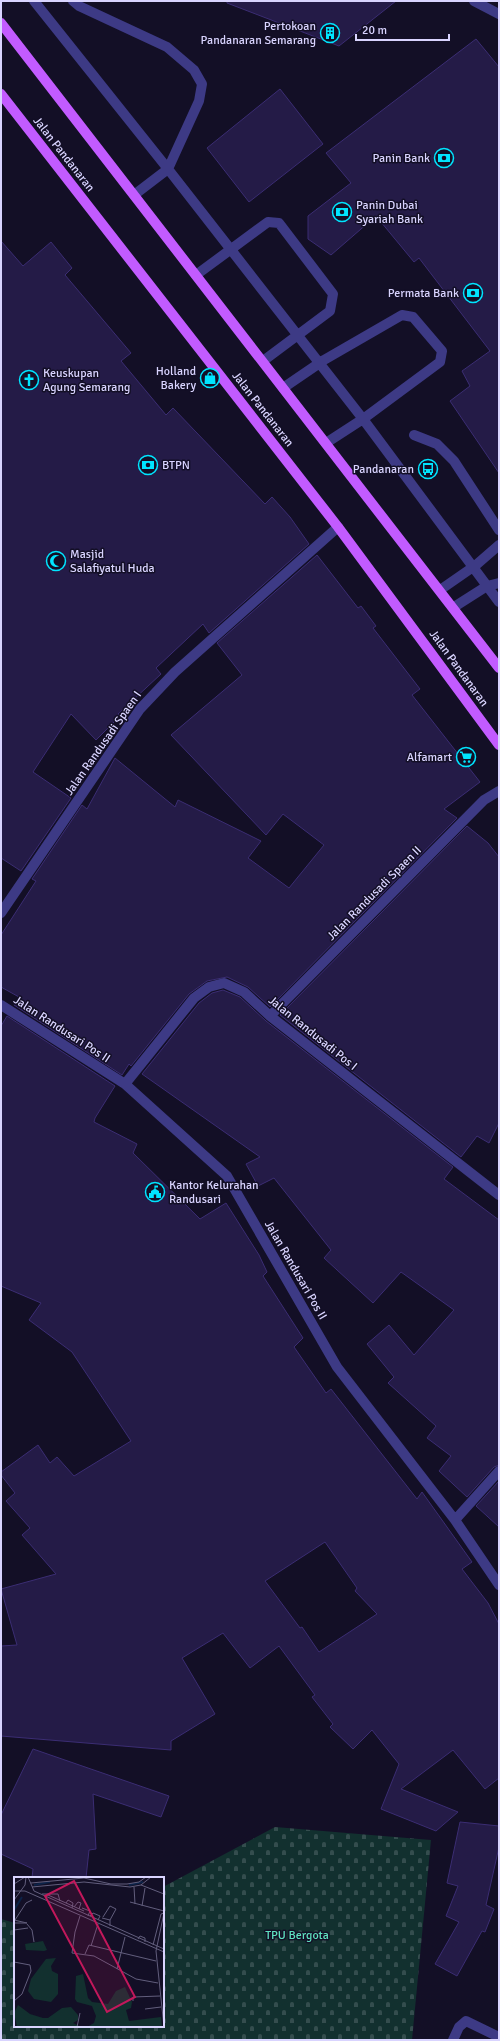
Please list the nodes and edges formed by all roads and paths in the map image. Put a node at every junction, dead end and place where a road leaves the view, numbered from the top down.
1 (34, 1) edge
2 (474, 1) edge
3 (76, 4) edge
4 (499, 14) edge
5 (1, 23) edge
6 (1, 94) edge
7 (168, 169) junction
8 (134, 195) junction
9 (230, 250) junction
10 (196, 275) junction
11 (298, 336) junction
12 (263, 361) junction
13 (319, 364) junction
14 (283, 388) junction
15 (363, 419) junction
16 (414, 435) dead end
17 (326, 443) junction
18 (338, 527) junction
19 (499, 530) edge
20 (499, 545) edge
21 (472, 567) junction
22 (499, 583) edge
23 (488, 586) junction
24 (440, 590) junction
25 (499, 602) edge
26 (454, 607) junction
27 (499, 668) edge
28 (499, 745) edge
29 (499, 791) edge
30 (1, 913) edge
31 (1, 1005) edge
32 (270, 1016) junction
33 (125, 1084) junction
34 (499, 1195) edge
35 (499, 1471) edge
36 (455, 1520) junction
37 (499, 1585) edge
38 (499, 2037) edge
39 (453, 2040) edge

1 - 7 street
2 - 4 street
3 - 7 street
5 - 8 main road
6 - 18 main road, Jalan Pandanaran
7 - 8 street
7 - 9 street
8 - 10 main road
9 - 10 street
9 - 11 street
9 - 11 street
10 - 12 main road
11 - 12 street
11 - 13 street
12 - 14 main road
13 - 14 street
13 - 15 street
13 - 15 street
14 - 17 main road
15 - 17 street
15 - 21 street
16 - 19 street
17 - 24 main road
18 - 28 main road, Jalan Pandanaran
18 - 30 street, Jalan Randusadi Spaen I
20 - 21 street
21 - 23 street
21 - 24 street
22 - 23 street
23 - 25 street
23 - 26 street
24 - 26 main road
26 - 27 main road
29 - 32 street, Jalan Randusadi Spaen II
31 - 33 street, Jalan Randusari Pos II
32 - 33 street, Jalan Randusadi Pos I
32 - 34 street, Jalan Randusadi Pos I
33 - 36 street, Jalan Randusari Pos II
35 - 36 street
36 - 37 street, Jalan Randusari Pos II
38 - 39 street

